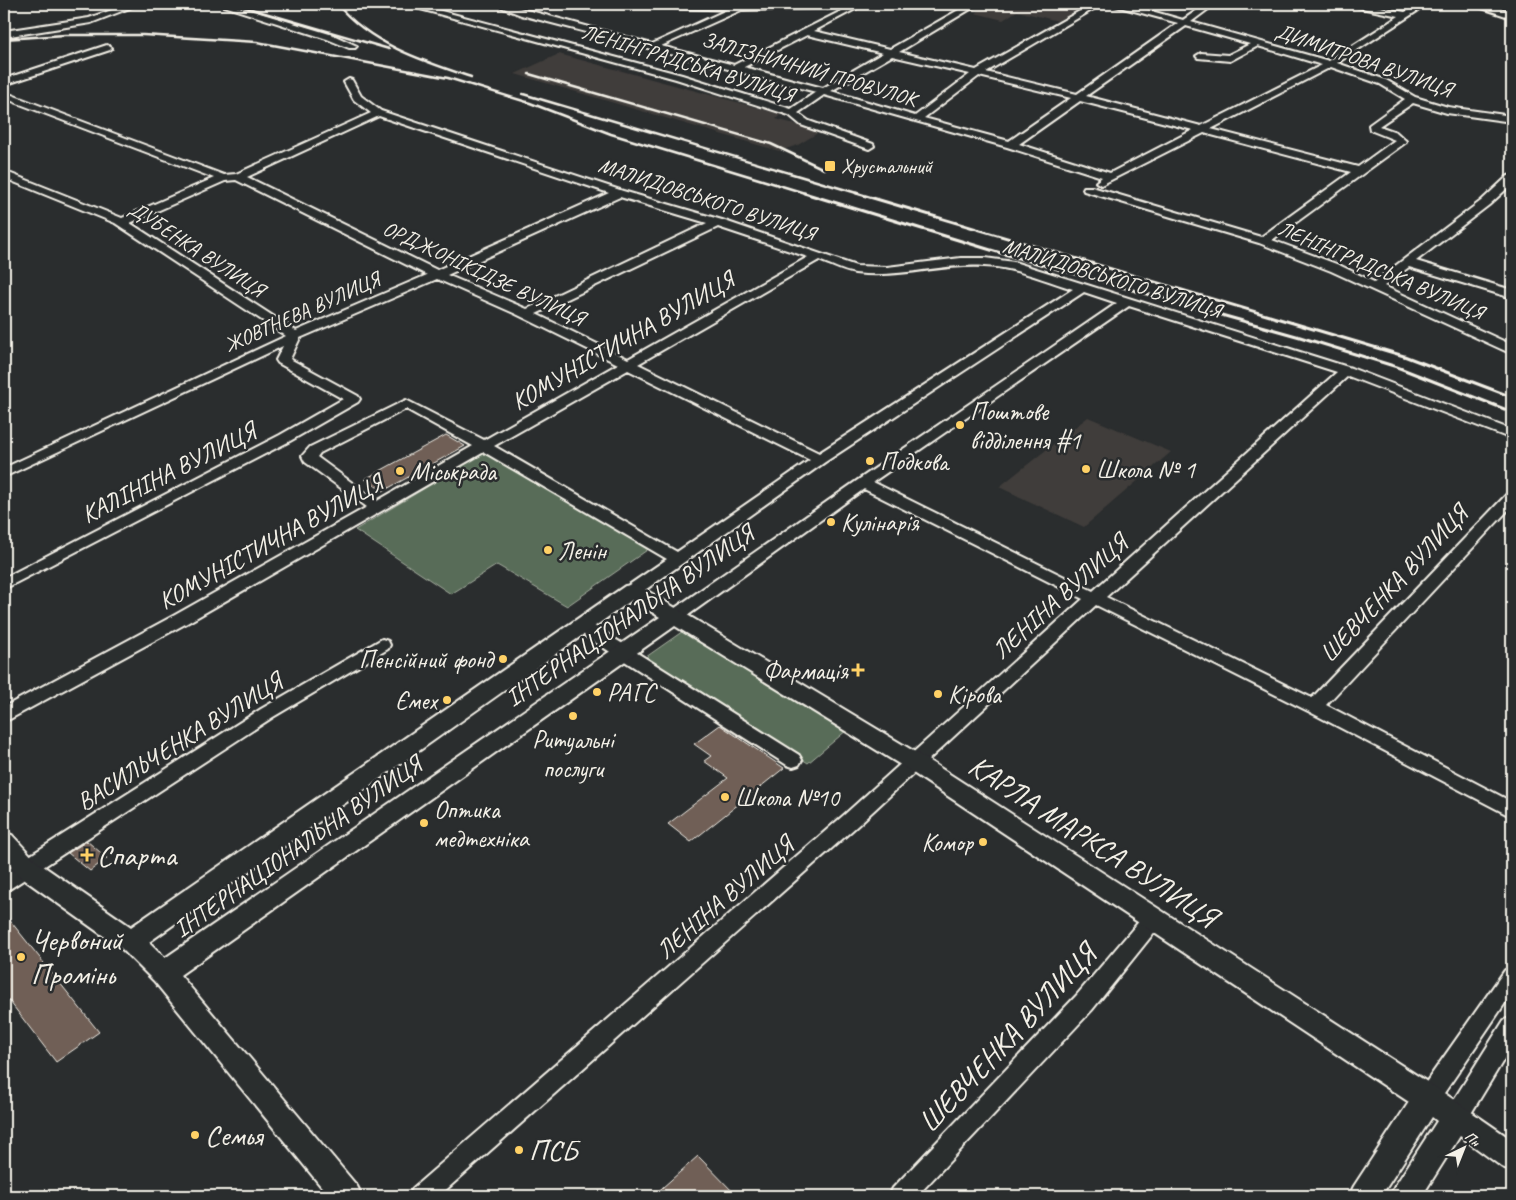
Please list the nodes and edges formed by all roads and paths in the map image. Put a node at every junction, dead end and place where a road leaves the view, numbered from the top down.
1 (136, 4) edge
2 (222, 4) edge
3 (406, 4) edge
4 (497, 4) edge
5 (671, 4) edge
6 (846, 4) edge
7 (860, 4) edge
8 (975, 4) edge
9 (1098, 4) edge
10 (1119, 4) edge
11 (1211, 4) edge
12 (1354, 4) edge
13 (1424, 4) edge
14 (1474, 4) edge
15 (1499, 4) edge
16 (743, 6) junction
17 (1512, 8) edge
18 (1406, 15) junction
19 (1512, 15) edge
20 (1183, 21) junction
21 (806, 32) junction
22 (4, 34) edge
23 (23, 41) dead end
24 (4, 43) edge
25 (1258, 43) junction
26 (352, 46) dead end
27 (654, 46) junction
28 (107, 48) dead end
29 (891, 52) junction
30 (1201, 56) dead end
31 (1330, 64) junction
32 (735, 68) junction
33 (978, 73) junction
34 (4, 82) edge
35 (349, 82) dead end
36 (824, 91) junction
37 (4, 95) edge
38 (1077, 97) junction
39 (1412, 99) junction
40 (378, 113) junction
41 (792, 113) junction
42 (917, 119) junction
43 (1512, 119) edge
44 (1201, 129) junction
45 (1011, 145) junction
46 (869, 146) dead end
47 (1360, 171) junction
48 (4, 174) edge
49 (238, 176) junction
50 (1109, 176) junction
51 (223, 178) junction
52 (1512, 178) edge
53 (619, 192) junction
54 (718, 222) junction
55 (121, 223) junction
56 (1262, 241) junction
57 (818, 256) junction
58 (1409, 263) junction
59 (437, 274) junction
60 (1375, 287) junction
61 (1082, 288) junction
62 (1512, 294) edge
63 (1127, 302) junction
64 (527, 314) junction
65 (295, 336) junction
66 (1512, 350) edge
67 (627, 363) junction
68 (1346, 371) junction
69 (352, 399) joint
70 (1512, 435) edge
71 (485, 447) junction
72 (820, 459) junction
73 (4, 473) edge
74 (863, 483) junction
75 (1512, 497) edge
76 (378, 508) junction
77 (676, 558) junction
78 (4, 584) edge
79 (632, 591) junction
80 (1094, 598) junction
81 (674, 617) junction
82 (582, 626) junction
83 (382, 645) dead end
84 (624, 653) junction
85 (1314, 707) junction
86 (4, 715) edge
87 (793, 760) dead end
88 (912, 761) junction
89 (1512, 810) edge
90 (4, 842) edge
91 (27, 868) junction
92 (4, 882) edge
93 (1154, 918) junction
94 (131, 941) junction
95 (163, 974) junction
96 (1512, 976) edge
97 (1512, 1027) edge
98 (1428, 1098) junction
99 (1456, 1116) junction
100 (1512, 1157) edge
101 (347, 1196) edge
102 (422, 1196) edge
103 (901, 1196) edge
104 (1364, 1196) edge
105 (1405, 1196) edge

1 - 22 street
2 - 26 street
3 - 41 street, ЛЕНІНГРАДСЬКА ВУЛИЦЯ
4 - 27 street, ЗАЛІЗНИЧНИЙ ПРОВУЛОК
5 - 16 main road
6 - 16 main road
7 - 21 street
8 - 29 street
9 - 33 street
10 - 20 street, ДИМИТРОВА ВУЛИЦЯ
11 - 20 street
12 - 18 street
13 - 18 street
14 - 19 street
15 - 17 street
16 - 27 street
18 - 31 street
20 - 25 street, ДИМИТРОВА ВУЛИЦЯ
20 - 38 street
21 - 29 street
21 - 32 street
23 - 24 street
25 - 30 street
25 - 31 street, ДИМИТРОВА ВУЛИЦЯ
27 - 32 street, ЗАЛІЗНИЧНИЙ ПРОВУЛОК
28 - 34 street
29 - 33 street
29 - 36 street
31 - 39 street, ДИМИТРОВА ВУЛИЦЯ
31 - 44 street
32 - 36 street, ЗАЛІЗНИЧНИЙ ПРОВУЛОК
33 - 38 street
33 - 42 street
35 - 40 street, МАЛИДОВСЬКОГО ВУЛИЦЯ
36 - 41 street
36 - 42 street, ЗАЛІЗНИЧНИЙ ПРОВУЛОК
37 - 51 street
38 - 44 street
38 - 45 street
39 - 43 street, ДИМИТРОВА ВУЛИЦЯ
39 - 47 street
40 - 49 street
40 - 53 street, МАЛИДОВСЬКОГО ВУЛИЦЯ
41 - 46 street, ЛЕНІНГРАДСЬКА ВУЛИЦЯ
42 - 45 street, ЗАЛІЗНИЧНИЙ ПРОВУЛОК
44 - 47 street
44 - 50 street
45 - 50 street, ЗАЛІЗНИЧНИЙ ПРОВУЛОК
47 - 56 street
48 - 55 street, ДУБЕНКА ВУЛИЦЯ
49 - 51 street
49 - 59 street, ОРДЖОНІКІДЗЕ ВУЛИЦЯ
50 - 56 street, ЛЕНІНГРАДСЬКА ВУЛИЦЯ
51 - 55 street
52 - 58 street
53 - 54 street, МАЛИДОВСЬКОГО ВУЛИЦЯ
53 - 59 street, ЖОВТНЕВА ВУЛИЦЯ
54 - 57 street, МАЛИДОВСЬКОГО ВУЛИЦЯ
54 - 64 street
55 - 65 street, ДУБЕНКА ВУЛИЦЯ
56 - 60 street, ЛЕНІНГРАДСЬКА ВУЛИЦЯ
57 - 61 street, МАЛИДОВСЬКОГО ВУЛИЦЯ
57 - 67 street, КОМУНІСТИЧНА ВУЛИЦЯ
58 - 60 street
58 - 62 street
59 - 64 street, ОРДЖОНІКІДЗЕ ВУЛИЦЯ
59 - 65 street, ЖОВТНЕВА ВУЛИЦЯ
60 - 66 street, ЛЕНІНГРАДСЬКА ВУЛИЦЯ
61 - 63 street, МАЛИДОВСЬКОГО ВУЛИЦЯ
61 - 72 street, ІНТЕРНАЦІОНАЛЬНА ВУЛИЦЯ
63 - 68 street, МАЛИДОВСЬКОГО ВУЛИЦЯ
63 - 74 street, ІНТЕРНАЦІОНАЛЬНА ВУЛИЦЯ
64 - 67 street, ОРДЖОНІКІДЗЕ ВУЛИЦЯ
65 - 69 street
65 - 73 street, ЖОВТНЕВА ВУЛИЦЯ
67 - 71 street, КОМУНІСТИЧНА ВУЛИЦЯ
67 - 72 street, ОРДЖОНІКІДЗЕ ВУЛИЦЯ
68 - 70 street, МАЛИДОВСЬКОГО ВУЛИЦЯ
68 - 80 street, ЛЕНІНА ВУЛИЦЯ
69 - 78 street, КАЛІНІНА ВУЛИЦЯ
71 - 76 street, КОМУНІСТИЧНА ВУЛИЦЯ
71 - 76 street
71 - 77 street
72 - 77 street, ІНТЕРНАЦІОНАЛЬНА ВУЛИЦЯ
74 - 80 street
74 - 81 street, ІНТЕРНАЦІОНАЛЬНА ВУЛИЦЯ
75 - 85 street, ШЕВЧЕНКА ВУЛИЦЯ
76 - 86 street, КОМУНІСТИЧНА ВУЛИЦЯ
77 - 79 street, ІНТЕРНАЦІОНАЛЬНА ВУЛИЦЯ
79 - 81 street, КАРЛА МАРКСА ВУЛИЦЯ
79 - 82 street, ІНТЕРНАЦІОНАЛЬНА ВУЛИЦЯ
80 - 85 street
80 - 88 street, ЛЕНІНА ВУЛИЦЯ
81 - 84 street, ІНТЕРНАЦІОНАЛЬНА ВУЛИЦЯ
81 - 88 street, КАРЛА МАРКСА ВУЛИЦЯ
82 - 84 street
82 - 94 street, ІНТЕРНАЦІОНАЛЬНА ВУЛИЦЯ
83 - 91 street, ВАСИЛЬЧЕНКА ВУЛИЦЯ
84 - 87 street
84 - 95 street, ІНТЕРНАЦІОНАЛЬНА ВУЛИЦЯ
85 - 89 street
88 - 93 street, КАРЛА МАРКСА ВУЛИЦЯ
88 - 102 street, ЛЕНІНА ВУЛИЦЯ
90 - 91 street
91 - 92 street, ВАСИЛЬЧЕНКА ВУЛИЦЯ
91 - 94 street
93 - 98 street, КАРЛА МАРКСА ВУЛИЦЯ
93 - 103 street, ШЕВЧЕНКА ВУЛИЦЯ
94 - 95 street
95 - 101 street
96 - 98 street
97 - 99 street
98 - 99 street, КАРЛА МАРКСА ВУЛИЦЯ
98 - 104 street
99 - 100 street, КАРЛА МАРКСА ВУЛИЦЯ
99 - 105 street

